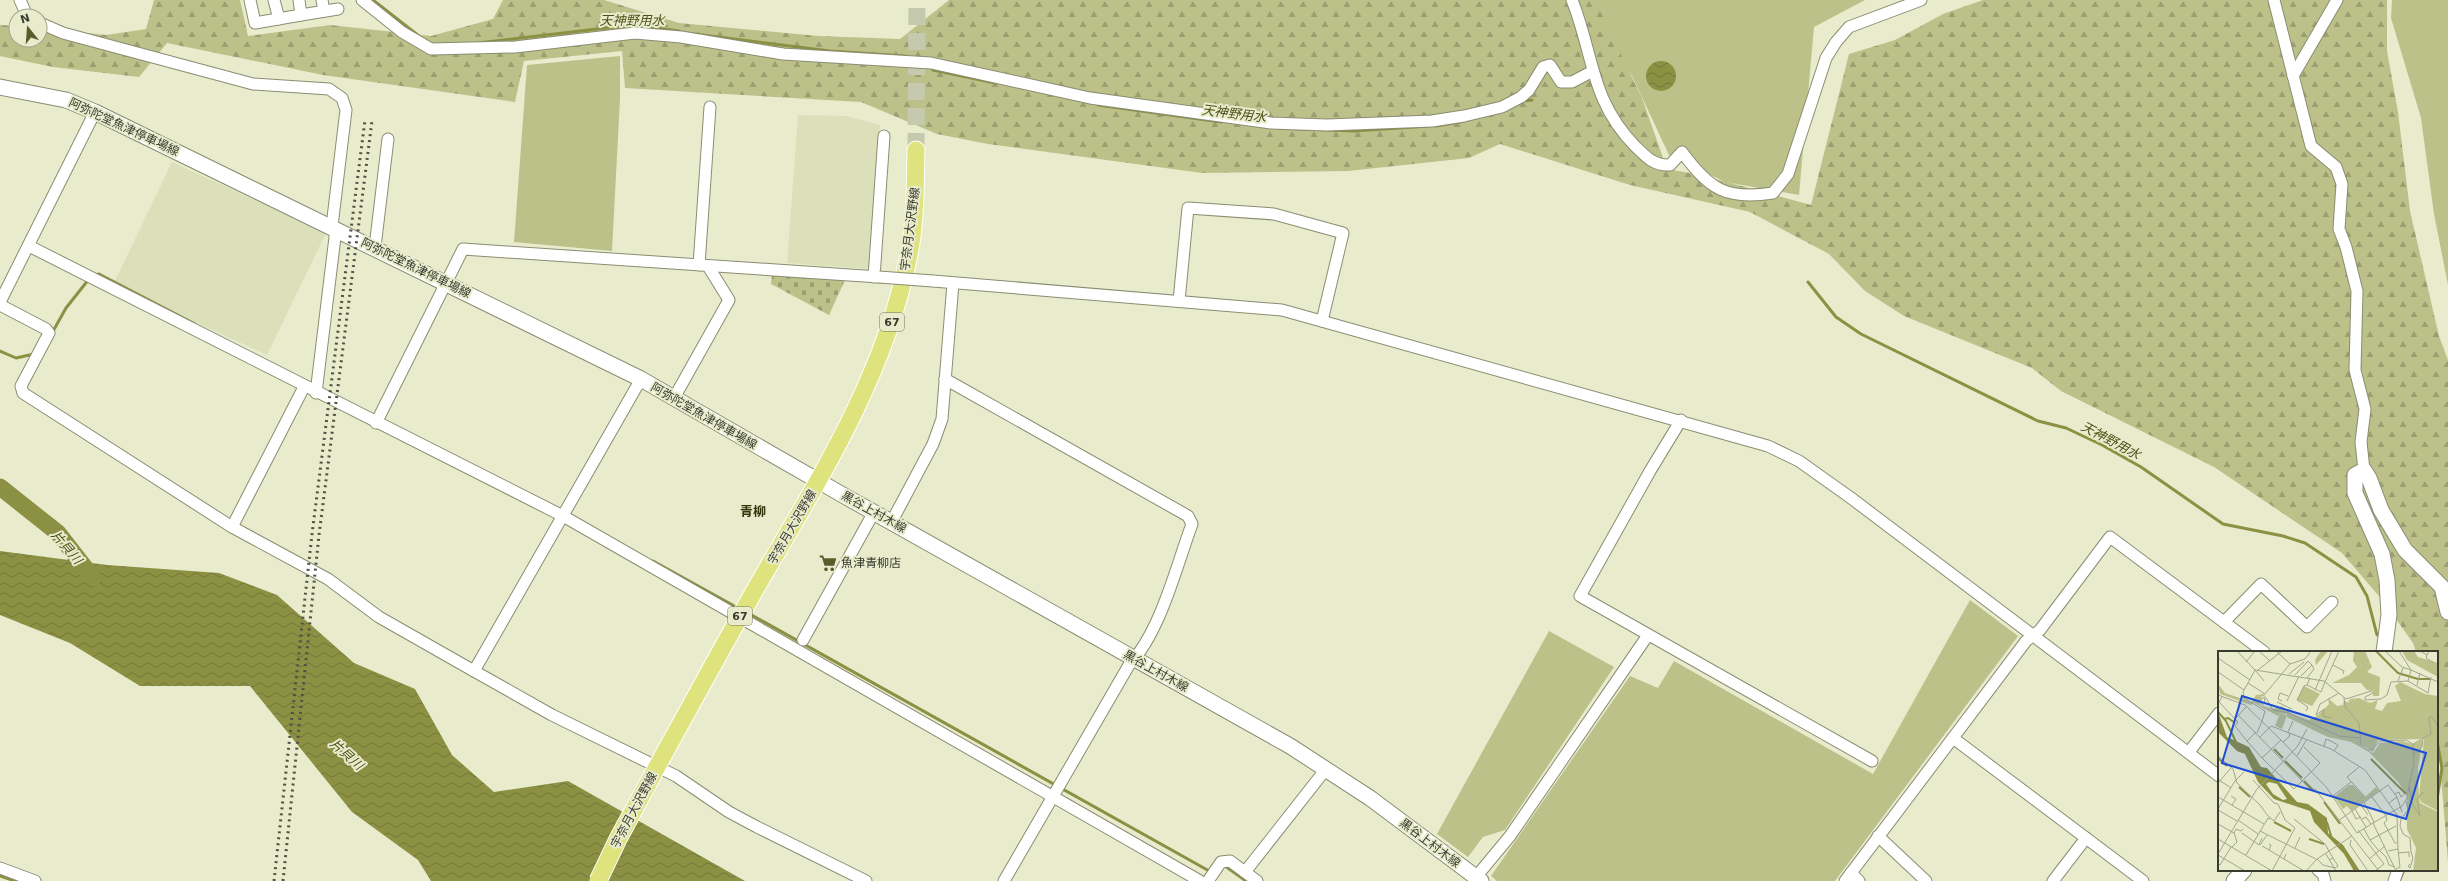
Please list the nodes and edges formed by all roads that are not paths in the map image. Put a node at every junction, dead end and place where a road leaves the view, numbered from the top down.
1 (250, 0) edge
2 (274, 0) edge
3 (299, 0) edge
4 (362, 0) edge
5 (1572, 0) edge
6 (1921, 0) edge
7 (2274, 0) edge
8 (2337, 0) edge
9 (323, 6) edge
10 (338, 9) dead end
11 (301, 15) junction
12 (278, 19) junction
13 (48, 27) edge
14 (1593, 71) junction
15 (2293, 76) junction
16 (0, 88) edge
17 (710, 108) dead end
18 (95, 112) junction
19 (884, 136) dead end
20 (388, 139) dead end
21 (916, 150) tunnel mouth
22 (334, 227) junction
23 (29, 246) junction
24 (375, 247) junction
25 (703, 266) junction
26 (877, 277) junction
27 (446, 282) junction
28 (953, 283) junction
29 (1180, 301) junction
30 (0, 304) edge
31 (1322, 321) junction
32 (642, 379) junction
33 (945, 379) junction
34 (304, 387) junction
35 (316, 393) junction
36 (674, 398) junction
37 (1681, 420) junction
38 (376, 422) junction
39 (2364, 470) junction
40 (818, 481) junction
41 (874, 512) junction
42 (562, 516) junction
43 (892, 521) junction
44 (232, 527) junction
45 (2332, 602) dead end
46 (2448, 612) edge
47 (740, 616) junction
48 (2224, 622) junction
49 (1648, 635) junction
50 (2032, 636) junction
51 (803, 640) dead end
52 (2263, 651) edge
53 (2384, 651) edge
54 (1134, 659) junction
55 (474, 671) junction
56 (2218, 714) edge
57 (1953, 738) junction
58 (2189, 752) junction
59 (1872, 761) dead end
60 (1326, 769) junction
61 (2218, 775) edge
62 (1054, 796) junction
63 (1878, 836) junction
64 (2086, 838) junction
65 (0, 868) edge
66 (2243, 871) edge
67 (2319, 871) edge
68 (2398, 871) edge
69 (1245, 872) junction
70 (1848, 877) edge
71 (1479, 879) edge
72 (35, 881) edge
73 (598, 881) edge
74 (866, 881) edge
75 (1004, 881) edge
76 (1200, 881) edge
77 (1208, 881) edge
78 (1257, 881) edge
79 (1859, 881) edge
80 (1926, 881) edge
81 (2053, 881) edge
82 (2143, 881) edge
83 (2234, 881) edge
84 (2325, 881) edge
85 (2394, 881) edge

1 - 12 street
2 - 12 street
3 - 11 street
4 - 14 street
5 - 14 street
6 - 14 street
7 - 15 street
8 - 15 street
9 - 10 street
9 - 11 street
11 - 12 street
13 - 22 street
15 - 39 street
16 - 18 main road, 阿弥陀堂魚津停車場線
17 - 25 street
18 - 22 main road, 阿弥陀堂魚津停車場線
18 - 23 street
19 - 26 street
20 - 24 street
21 - 40 main road, 宇奈月大沢野線 / 67
22 - 24 main road, 阿弥陀堂魚津停車場線
22 - 35 street
23 - 30 street
23 - 34 street
24 - 27 main road, 阿弥陀堂魚津停車場線
25 - 26 street
25 - 27 street
25 - 36 street
26 - 28 street, bridge
27 - 32 main road, 阿弥陀堂魚津停車場線
27 - 38 street
28 - 29 street
28 - 33 street
29 - 31 street
29 - 31 street
30 - 44 street
31 - 37 street
32 - 36 main road, 阿弥陀堂魚津停車場線
32 - 42 street
33 - 43 street
33 - 54 street
34 - 35 street
34 - 44 street
35 - 38 street
36 - 40 main road, 阿弥陀堂魚津停車場線
37 - 49 street
37 - 50 street
38 - 42 street
39 - 46 main road
39 - 53 main road
40 - 41 main road, 黒谷上村木線
40 - 47 main road, 宇奈月大沢野線 / 67
41 - 43 main road, 黒谷上村木線
41 - 51 street
42 - 47 street
42 - 55 street
43 - 54 main road, 黒谷上村木線
44 - 55 street
45 - 48 street
47 - 62 street
47 - 73 main road, 宇奈月大沢野線 / 67, bridge
48 - 50 street
48 - 52 street
49 - 59 street
49 - 71 street
50 - 57 street
50 - 58 street
54 - 60 main road, 黒谷上村木線
54 - 62 street
55 - 74 street
56 - 58 street
57 - 63 street
57 - 64 street
58 - 61 street
60 - 69 street
60 - 71 main road, 黒谷上村木線
62 - 75 street
62 - 76 street
63 - 70 street
63 - 80 street
64 - 81 street
64 - 82 street
65 - 72 street
66 - 83 main road
67 - 84 street
68 - 85 street
69 - 77 street
69 - 78 street
70 - 79 street

